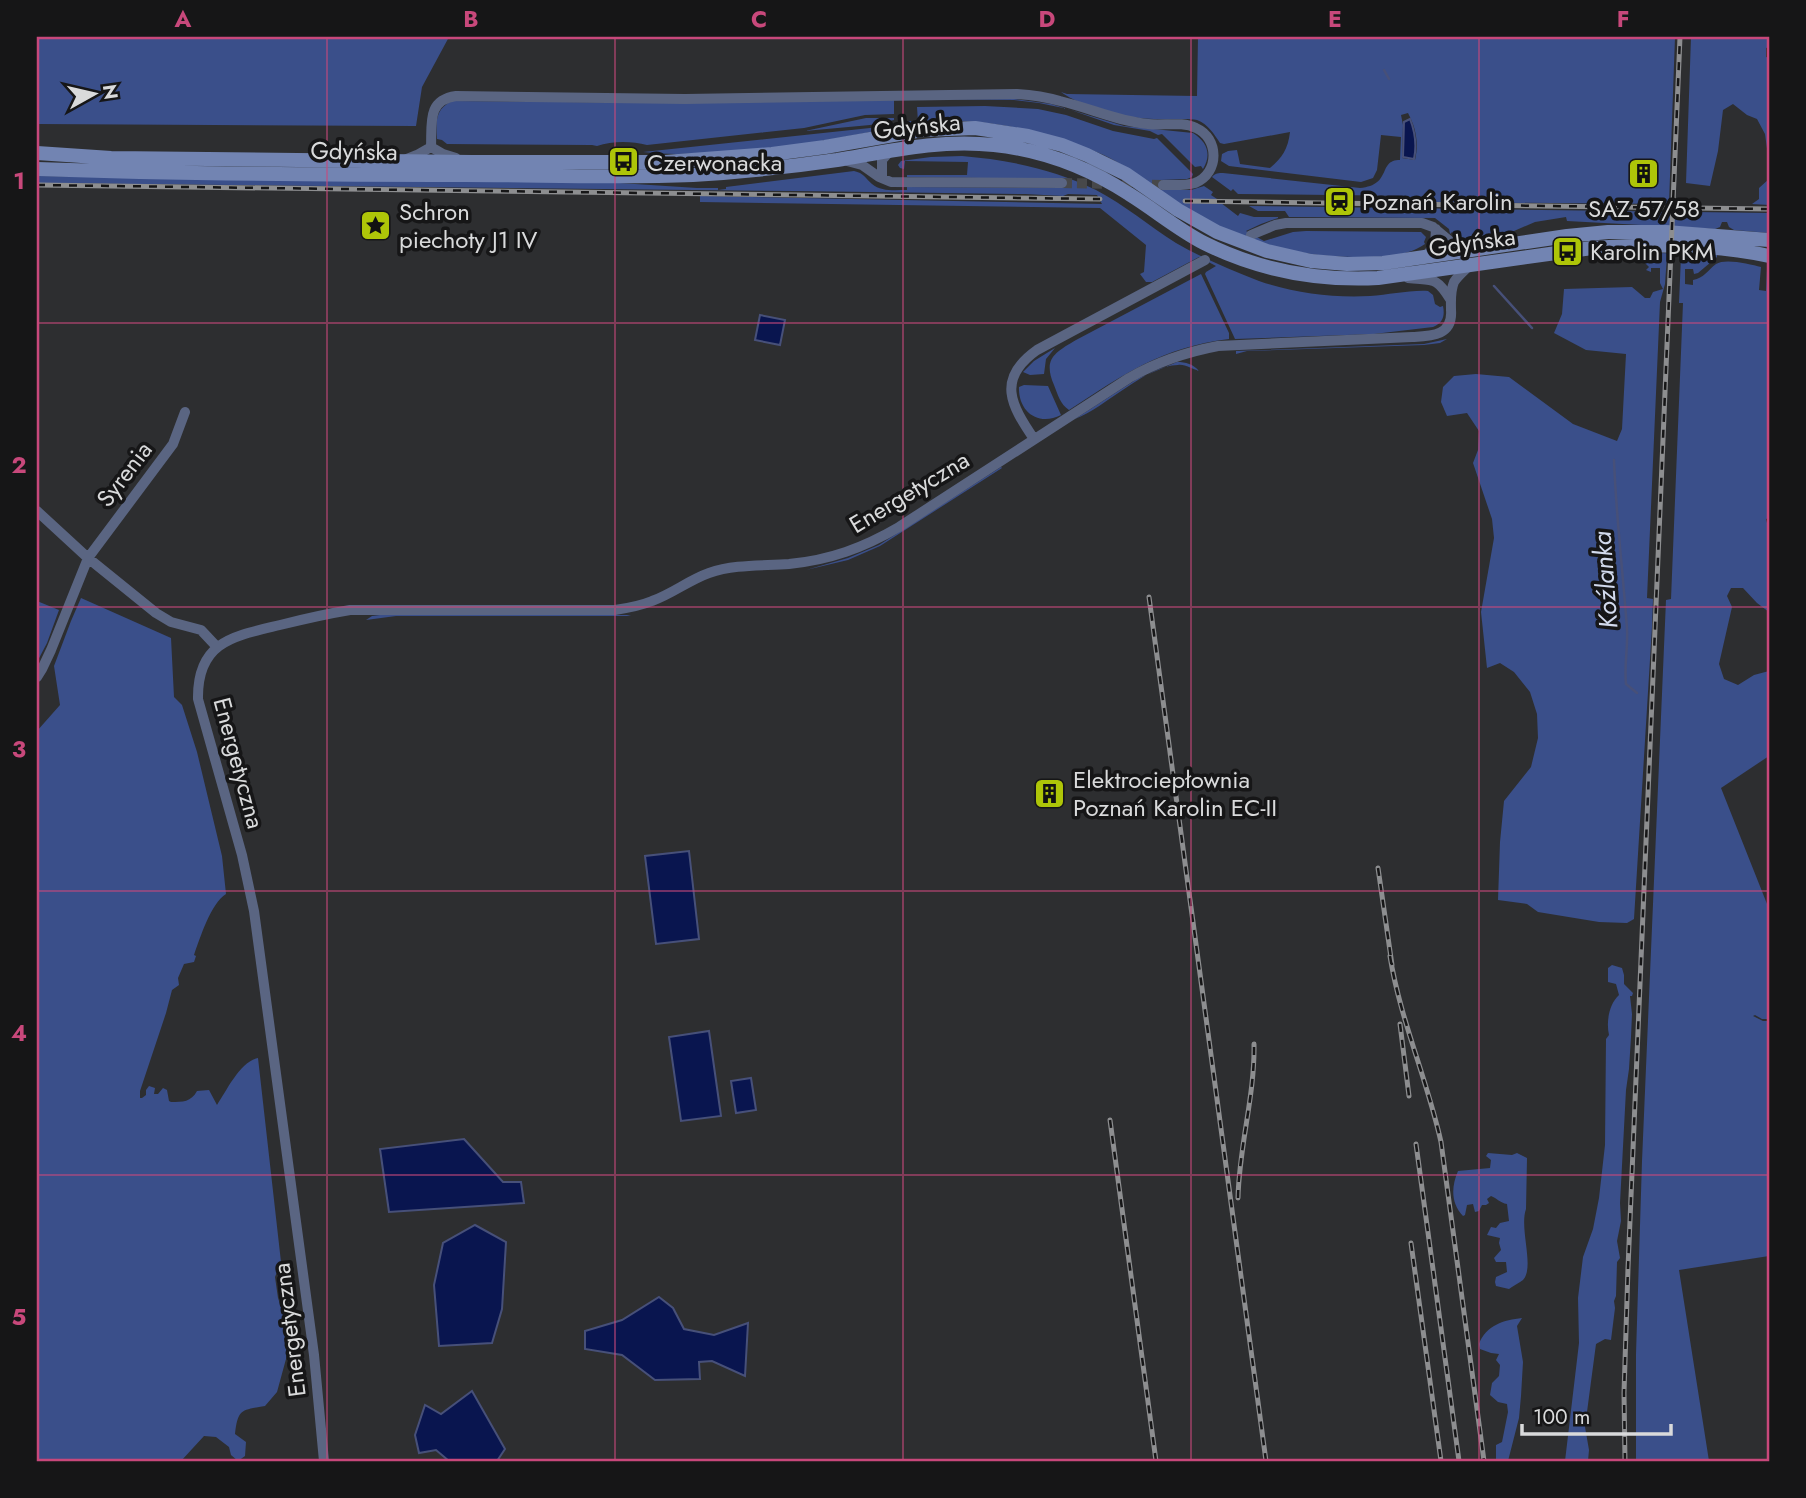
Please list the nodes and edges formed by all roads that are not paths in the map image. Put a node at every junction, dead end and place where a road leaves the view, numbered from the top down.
1 (431, 146) junction
2 (894, 149) junction
3 (37, 153) edge
4 (841, 159) junction
5 (401, 162) junction
6 (472, 162) junction
7 (37, 169) edge
8 (882, 178) junction
9 (1062, 183) tunnel mouth
10 (1163, 185) tunnel mouth
11 (1436, 229) junction
12 (1251, 235) dead end
13 (1769, 240) edge
14 (1769, 256) edge
15 (1424, 257) junction
16 (1470, 258) junction
17 (1205, 260) dead end
18 (1397, 276) junction
19 (1450, 299) junction
20 (185, 412) dead end
21 (1034, 439) junction
22 (37, 511) edge
23 (88, 558) junction
24 (217, 647) junction
25 (37, 677) edge
26 (324, 1461) edge

1 - 5 street
1 - 6 street
1 - 10 street
2 - 4 main road, Gdyńska
2 - 8 street
2 - 18 main road, Gdyńska
3 - 5 main road, Gdyńska
4 - 7 main road, Gdyńska
4 - 8 street
5 - 6 main road, Gdyńska
6 - 15 main road, Gdyńska
8 - 9 street
11 - 12 street
11 - 15 street
11 - 16 street
13 - 16 main road, Gdyńska
14 - 16 main road, Gdyńska
15 - 16 main road, Gdyńska
16 - 18 main road, Gdyńska
16 - 19 street, Energetyczna
17 - 21 street
18 - 19 street
19 - 21 street, Energetyczna
20 - 23 street, Syrenia
21 - 24 street, Energetyczna
22 - 23 street
23 - 24 street
23 - 25 street, Syrenia
24 - 26 street, Energetyczna

